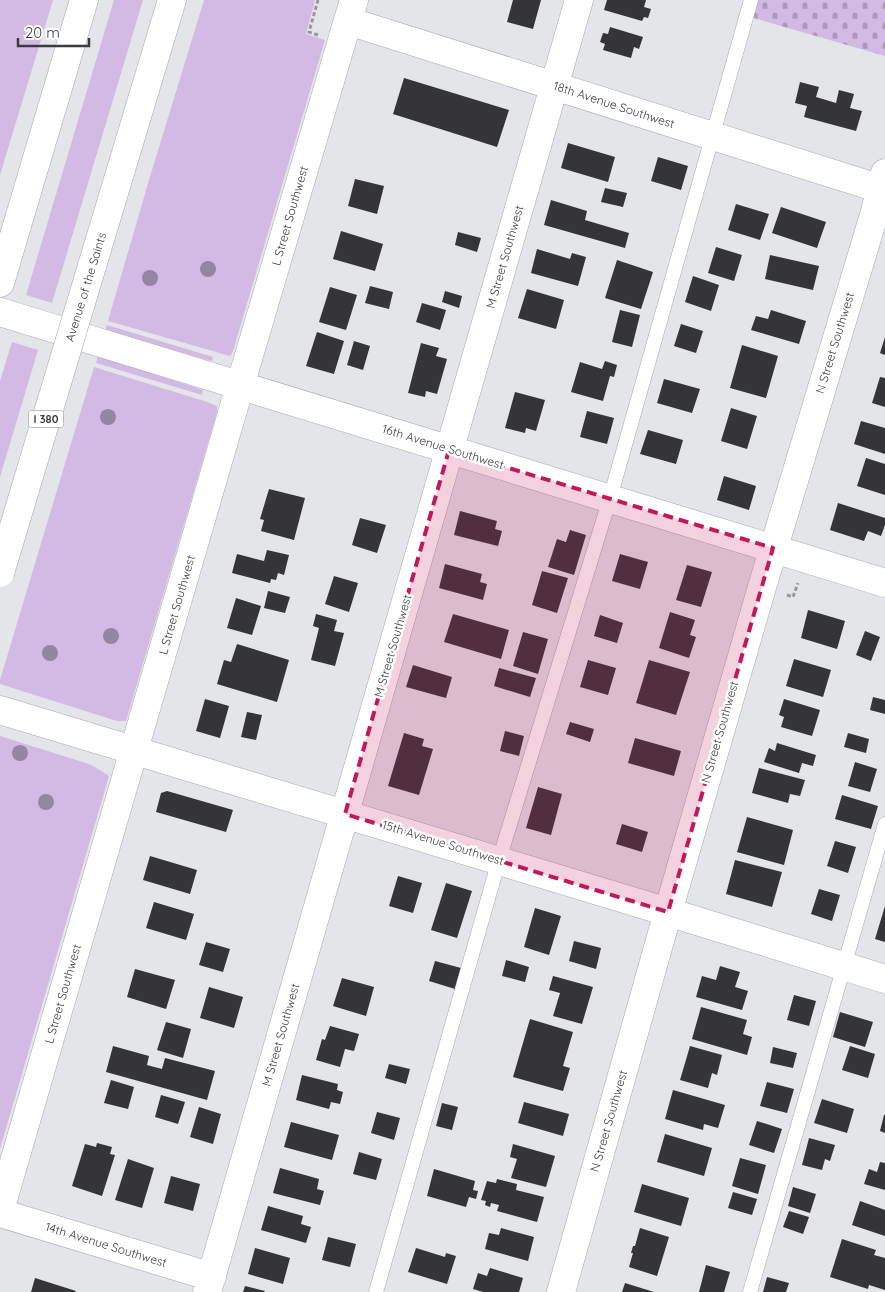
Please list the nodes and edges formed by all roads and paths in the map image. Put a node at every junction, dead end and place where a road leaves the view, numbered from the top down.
1 (84, 0) edge
2 (172, 0) edge
3 (318, 0) edge
4 (578, 0) edge
5 (751, 0) edge
6 (351, 11) edge
7 (325, 37) dead end
8 (554, 86) junction
9 (712, 136) junction
10 (883, 181) edge
11 (0, 283) edge
12 (0, 312) edge
13 (240, 386) junction
14 (450, 450) junction
15 (610, 498) junction
16 (774, 548) junction
17 (0, 573) edge
18 (798, 582) dead end
19 (885, 583) edge
20 (785, 594) dead end
21 (0, 710) edge
22 (134, 751) junction
23 (345, 814) junction
24 (885, 824) edge
25 (499, 860) junction
26 (668, 912) junction
27 (844, 966) junction
28 (885, 980) edge
29 (0, 1212) edge
30 (210, 1284) edge
31 (376, 1292) edge
32 (561, 1292) edge
33 (750, 1292) edge

1 - 11 main road
2 - 17 main road, Avenue of the Saints / I 380, bridge
3 - 7 path
4 - 8 main road, M Street Southwest
5 - 9 lane
6 - 8 main road, 18th Avenue Southwest
6 - 13 main road, L Street Southwest
8 - 9 main road, 18th Avenue Southwest
8 - 14 main road, M Street Southwest
9 - 10 main road, 18th Avenue Southwest
9 - 15 lane
10 - 16 main road, N Street Southwest
12 - 13 main road, 16th Avenue Southwest
13 - 14 main road, 16th Avenue Southwest
13 - 22 main road, L Street Southwest
14 - 15 main road, 16th Avenue Southwest
14 - 23 main road, M Street Southwest
15 - 16 main road, 16th Avenue Southwest
15 - 25 lane
16 - 19 main road, 16th Avenue Southwest
16 - 26 main road, N Street Southwest
18 - 20 path
21 - 22 main road, 15th Avenue Southwest
22 - 23 main road, 15th Avenue Southwest
22 - 29 main road, L Street Southwest
23 - 25 main road, 15th Avenue Southwest
23 - 30 main road, M Street Southwest
24 - 27 lane
25 - 26 main road, 15th Avenue Southwest
25 - 31 lane
26 - 27 main road, 15th Avenue Southwest
26 - 32 main road, N Street Southwest
27 - 28 main road, 15th Avenue Southwest
27 - 33 lane
29 - 30 main road, 14th Avenue Southwest

